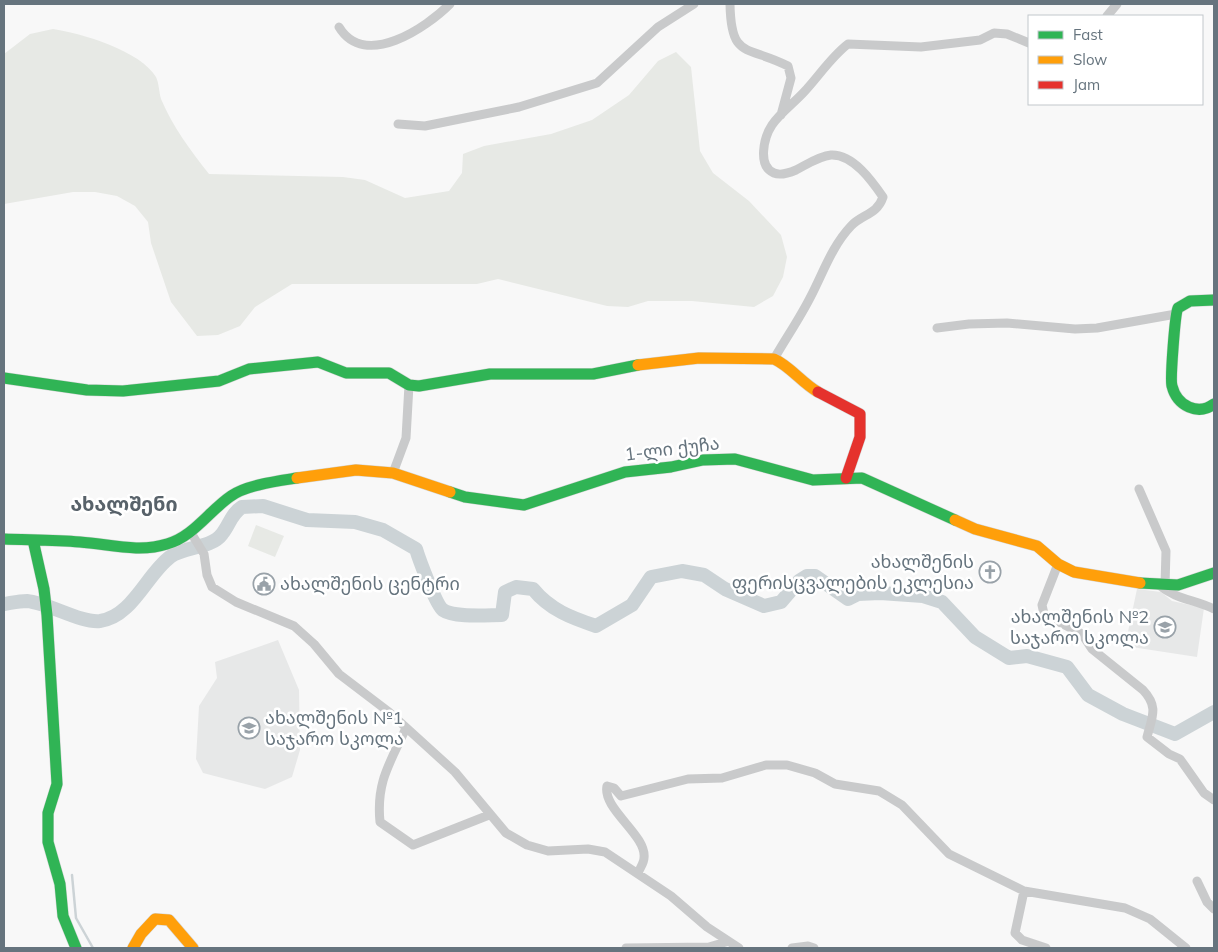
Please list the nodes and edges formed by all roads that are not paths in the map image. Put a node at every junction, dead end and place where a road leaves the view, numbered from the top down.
1 (450, 4) edge
2 (694, 4) edge
3 (730, 4) edge
4 (1117, 4) edge
5 (1108, 15) edge
6 (339, 28) dead end
7 (1028, 43) edge
8 (780, 117) junction
9 (398, 124) dead end
10 (1214, 300) edge
11 (1176, 314) junction
12 (937, 328) dead end
13 (774, 359) junction
14 (4, 378) edge
15 (409, 385) junction
16 (1214, 404) edge
17 (393, 473) junction
18 (846, 478) junction
19 (1139, 489) dead end
20 (191, 534) junction
21 (4, 539) edge
22 (33, 540) junction
23 (1058, 564) junction
24 (1214, 573) edge
25 (1162, 585) junction
26 (1214, 609) edge
27 (406, 728) junction
28 (1214, 800) edge
29 (488, 814) junction
30 (638, 873) junction
31 (1197, 881) dead end
32 (1024, 891) junction
33 (1214, 909) edge
34 (726, 942) junction
35 (76, 948) edge
36 (133, 948) edge
37 (194, 948) edge
38 (626, 948) edge
39 (739, 948) edge
40 (792, 948) edge
41 (814, 948) edge
42 (1046, 948) edge
43 (1186, 948) edge

1 - 6 street
2 - 9 street
3 - 8 street
4 - 5 street
7 - 8 street
8 - 13 street
10 - 11 street
11 - 12 street
11 - 16 street
13 - 15 street
13 - 18 street
14 - 15 street
15 - 17 street
17 - 18 street, 1-ლი ქუჩა
17 - 20 street, 1-ლი ქუჩა
18 - 23 street, 1-ლი ქუჩა
19 - 25 street
20 - 22 street, 1-ლი ქუჩა
20 - 27 street
21 - 22 street, 1-ლი ქუჩა
22 - 35 street
23 - 25 street, 1-ლი ქუჩა
23 - 28 street
24 - 25 street, 1-ლი ქუჩა
25 - 26 street
27 - 29 street
27 - 29 street
29 - 30 street
30 - 32 street
30 - 34 street
31 - 33 street
32 - 42 street
32 - 43 street
34 - 38 street
34 - 39 street
36 - 37 street
40 - 41 street

